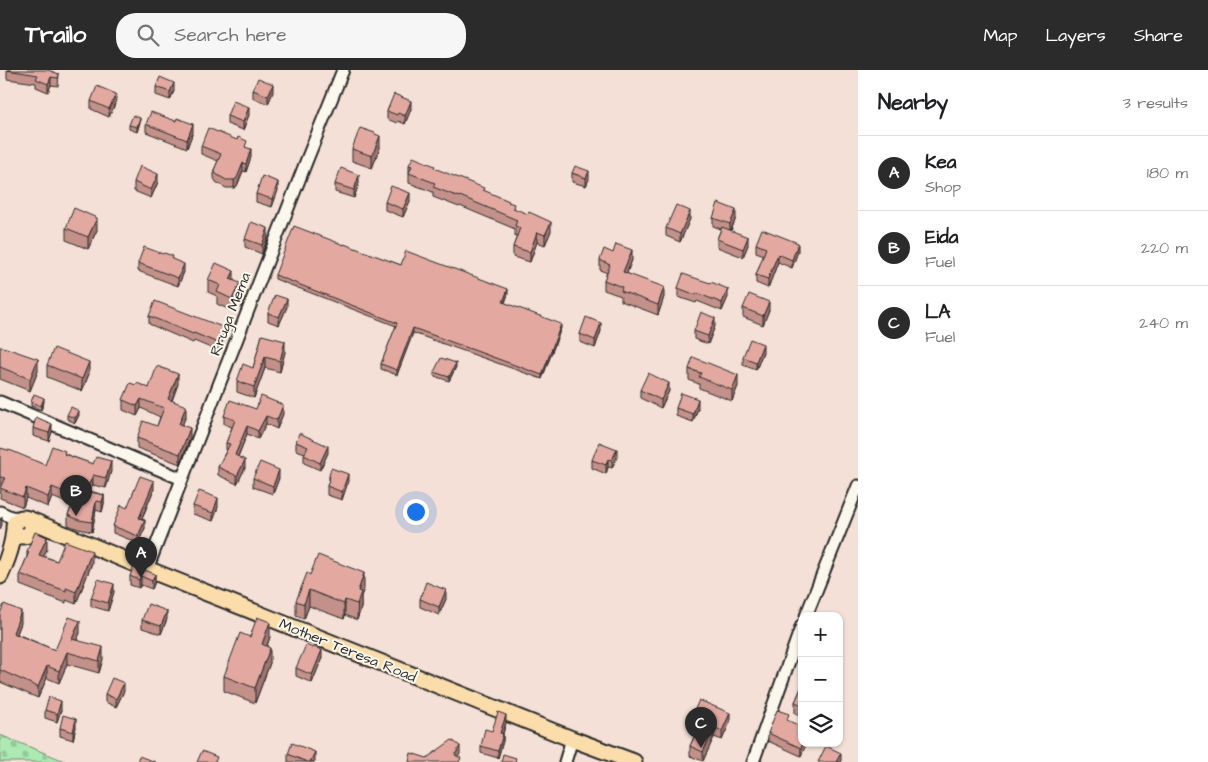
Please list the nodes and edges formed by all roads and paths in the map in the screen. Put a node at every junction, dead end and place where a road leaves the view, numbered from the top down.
1 (343, 70) edge
2 (0, 402) edge
3 (182, 478) junction
4 (858, 486) edge
5 (18, 524) edge
6 (4, 556) edge
7 (146, 569) junction
8 (0, 576) edge
9 (808, 612) edge
10 (798, 636) edge
11 (572, 739) junction
12 (565, 762) edge
13 (634, 762) edge
14 (753, 762) edge

1 - 3 street, Rruga Mema
2 - 3 street
3 - 7 street, Rruga Mema
4 - 9 street
5 - 6 main road
5 - 7 main road, Mother Teresa Road
6 - 8 main road
7 - 11 main road, Mother Teresa Road
10 - 14 street
11 - 12 street
11 - 13 main road, Mother Teresa Road

